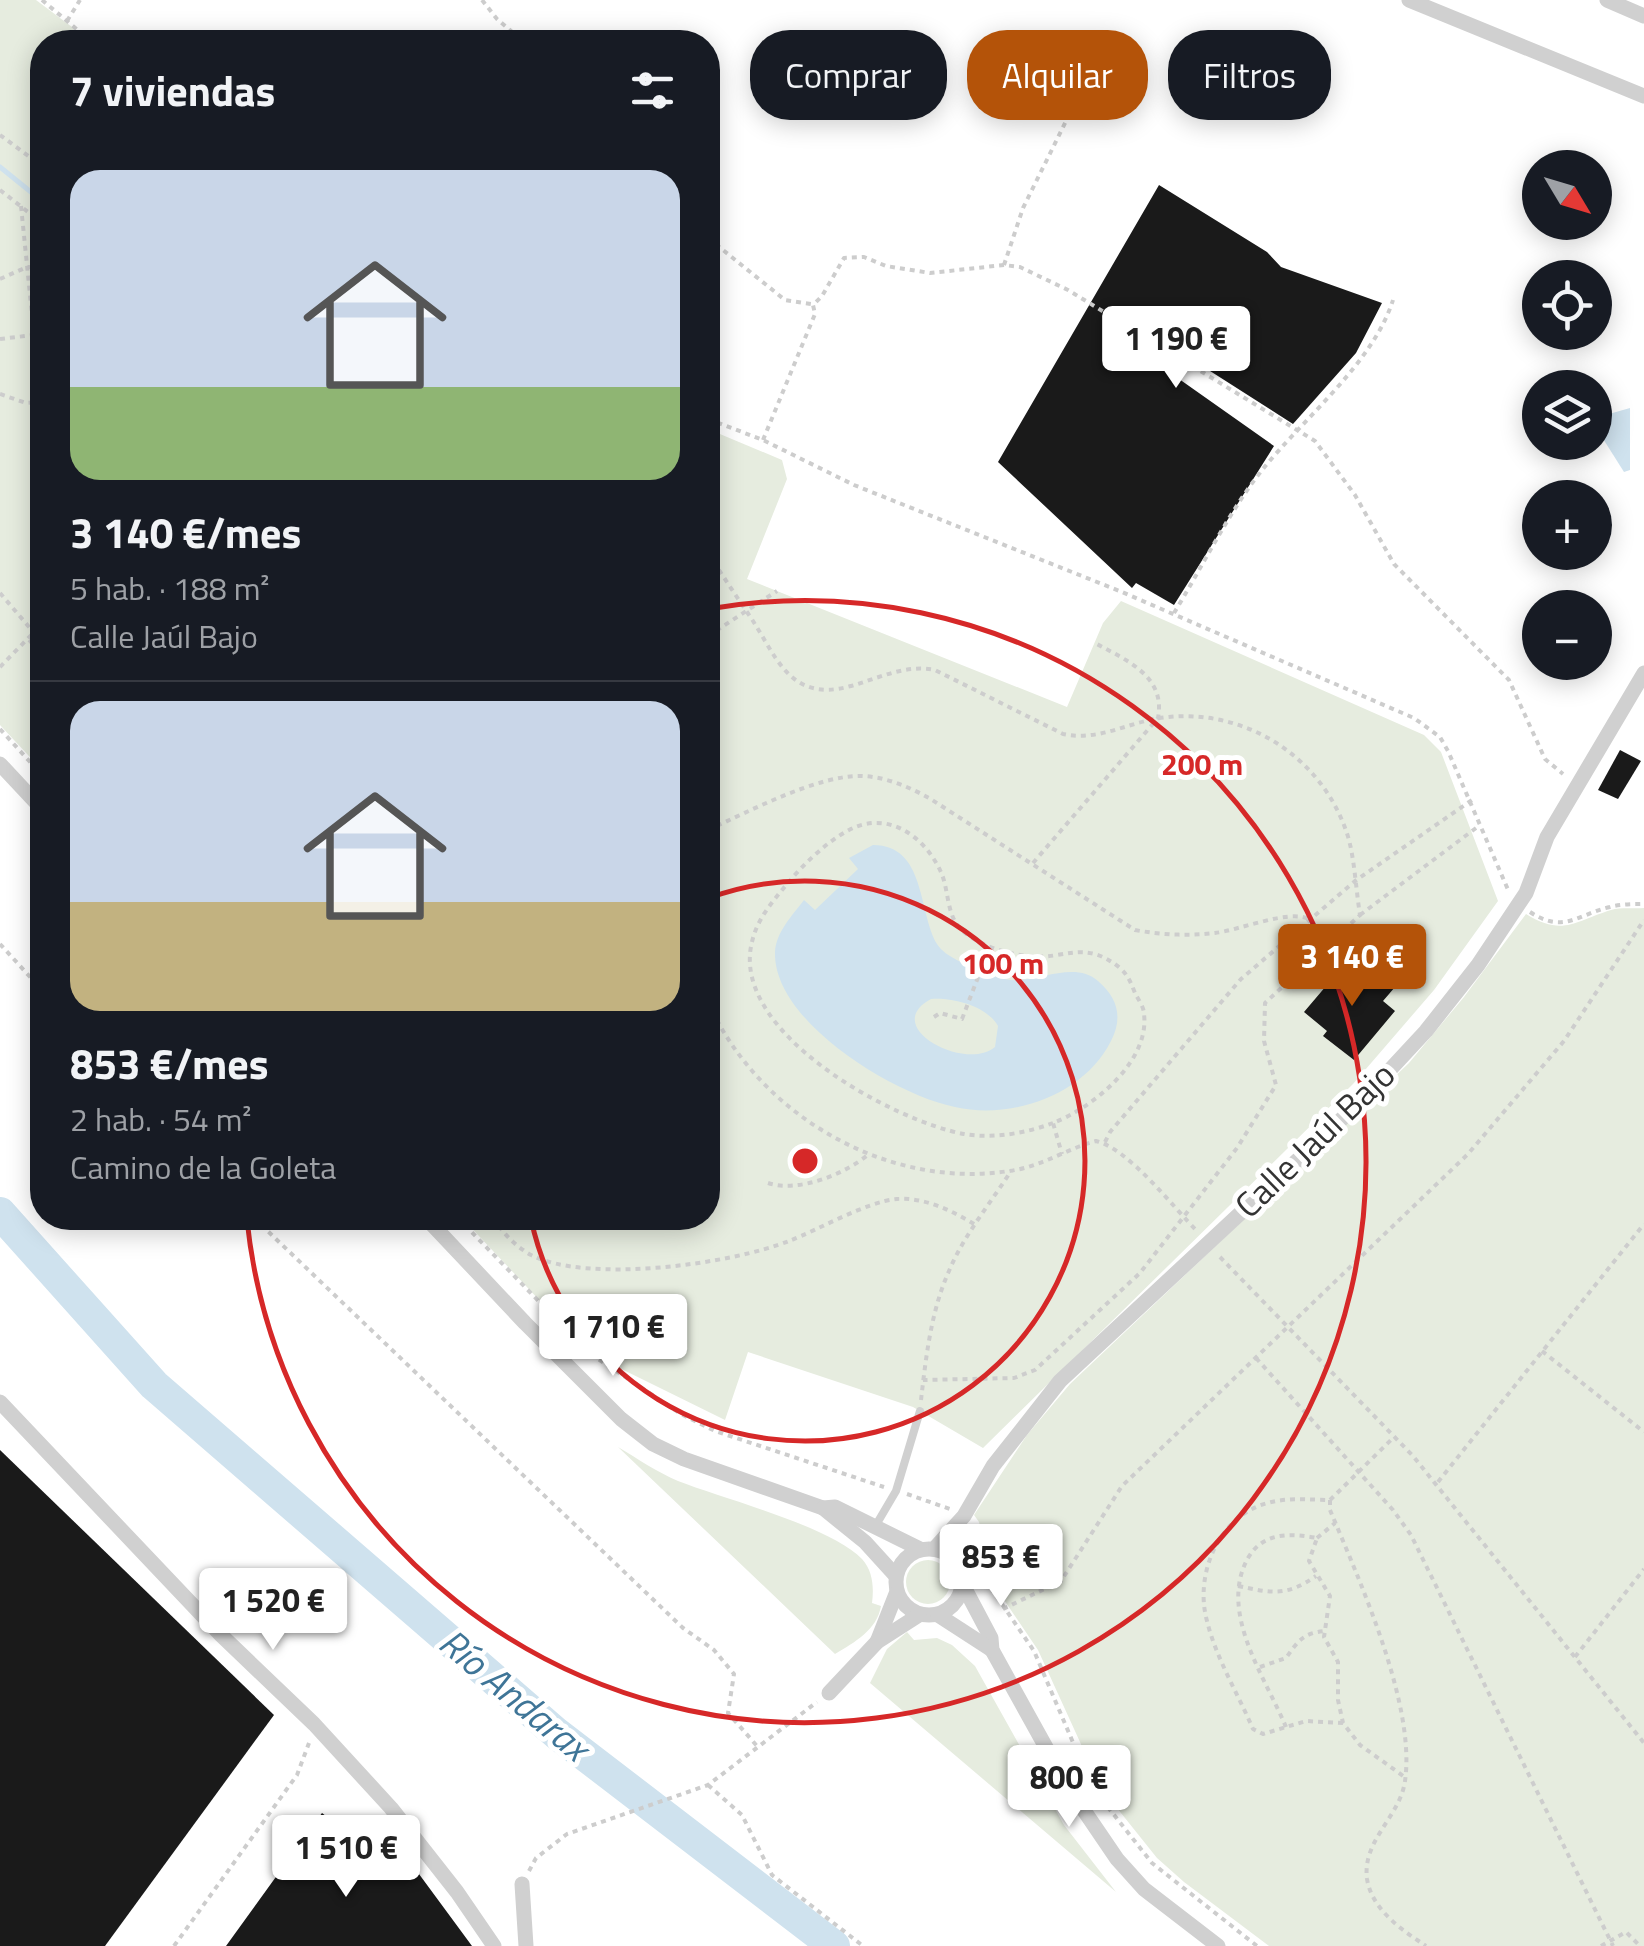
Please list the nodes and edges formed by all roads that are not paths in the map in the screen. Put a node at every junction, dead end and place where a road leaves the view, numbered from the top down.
1 (1409, 0) edge
2 (1606, 0) edge
3 (1429, 4) edge
4 (1644, 16) edge
5 (1644, 96) edge
6 (1644, 673) edge
7 (0, 764) edge
8 (30, 797) edge
9 (437, 1230) edge
10 (0, 1402) edge
11 (920, 1411) road end
12 (823, 1508) junction
13 (964, 1517) junction
14 (876, 1525) junction
15 (927, 1549) junction
16 (954, 1560) junction
17 (896, 1575) junction
18 (962, 1584) junction
19 (896, 1594) junction
20 (919, 1615) junction
21 (938, 1615) junction
22 (877, 1642) junction
23 (992, 1650) junction
24 (829, 1693) road end
25 (522, 1884) road end
26 (494, 1946) edge
27 (526, 1946) edge
28 (1218, 1946) edge

1 - 3 street
2 - 4 street
3 - 5 street
6 - 13 street, Calle Jaúl Bajo
7 - 8 street
9 - 12 street
10 - 26 street
11 - 14 lane
12 - 14 street
12 - 17 street
13 - 15 street, Calle Jaúl Bajo
13 - 16 street, Calle Jaúl Bajo
14 - 15 street
15 - 16 street
15 - 17 street
16 - 18 street
17 - 19 street
18 - 21 street
18 - 23 street
19 - 20 street
19 - 22 street
20 - 21 street
20 - 22 street
21 - 23 street
22 - 24 street
23 - 28 street
25 - 27 street

